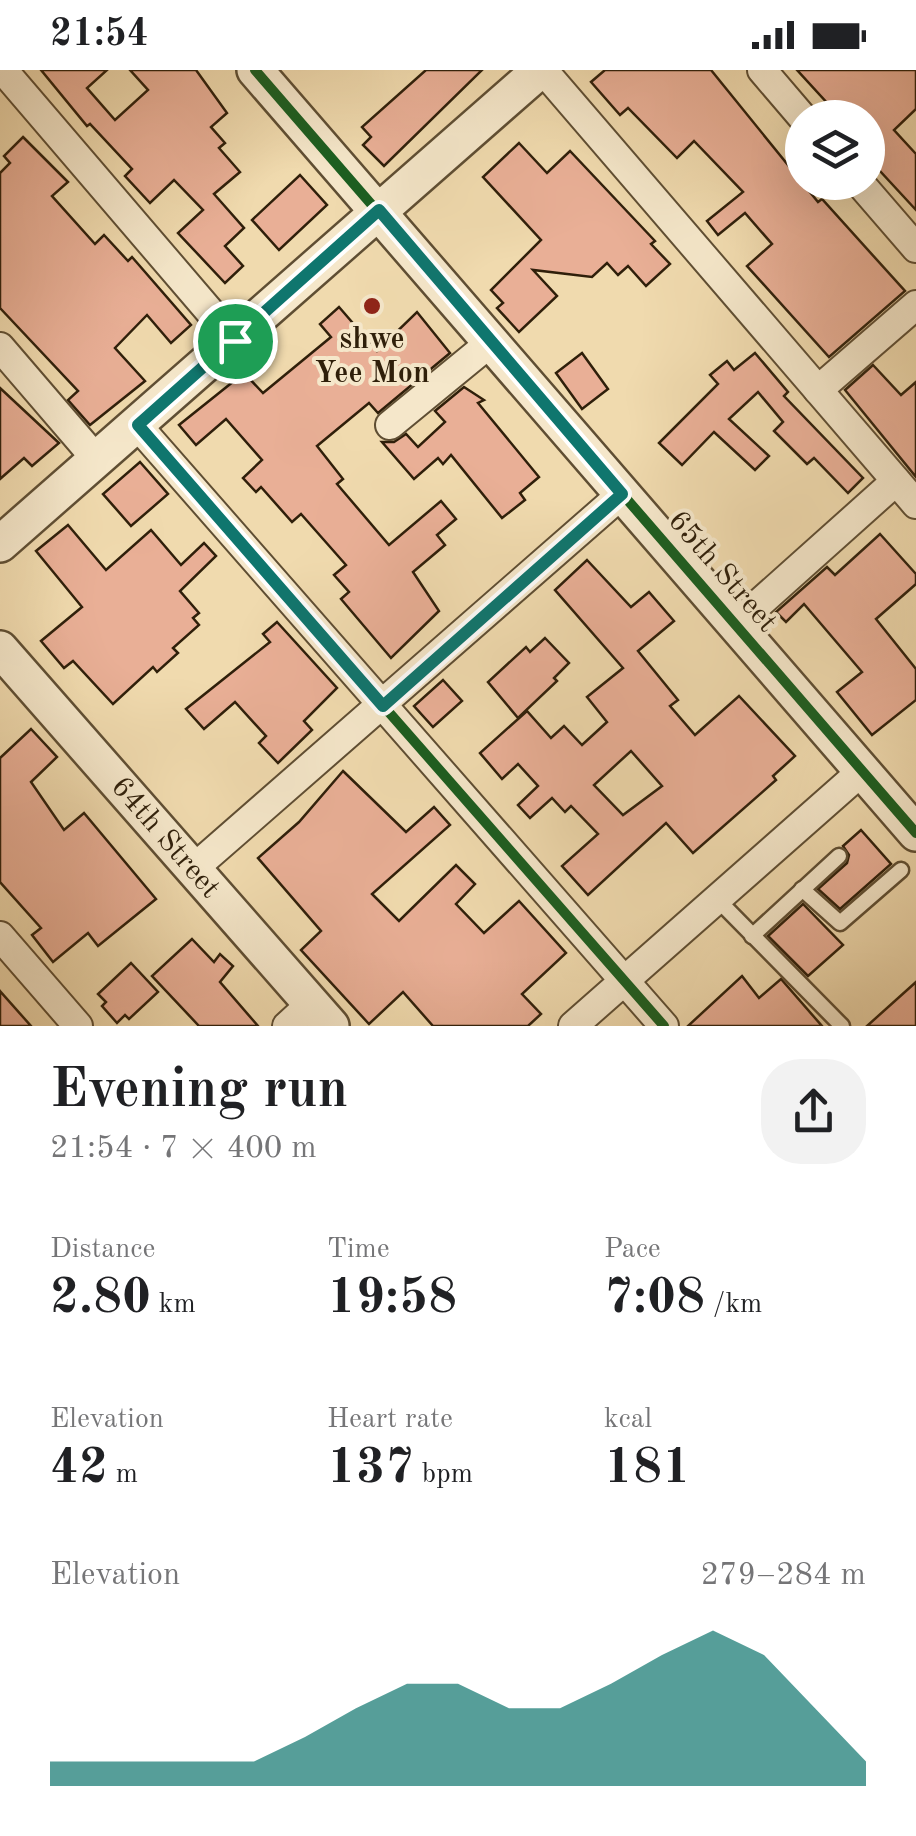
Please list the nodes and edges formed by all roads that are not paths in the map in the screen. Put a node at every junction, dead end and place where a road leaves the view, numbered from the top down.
1 (3, 70) edge
2 (255, 70) edge
3 (542, 70) edge
4 (762, 70) edge
5 (788, 100) edge
6 (875, 200) edge
7 (379, 210) junction
8 (916, 248) edge
9 (915, 308) edge
10 (235, 341) junction
11 (490, 343) junction
12 (0, 347) edge
13 (818, 390) junction
14 (138, 425) junction
15 (390, 425) dead end
16 (97, 460) junction
17 (896, 481) junction
18 (622, 494) junction
19 (916, 504) edge
20 (0, 544) edge
21 (735, 625) junction
22 (0, 649) edge
23 (383, 706) junction
24 (861, 772) junction
25 (916, 833) edge
26 (838, 856) dead end
27 (192, 870) junction
28 (901, 870) dead end
29 (802, 889) junction
30 (719, 901) junction
31 (0, 936) edge
32 (752, 936) junction
33 (624, 980) junction
34 (310, 1019) edge
35 (78, 1026) edge
36 (573, 1026) edge
37 (664, 1026) edge
38 (842, 1026) edge

1 - 10 street
2 - 7 street, 65th Street
3 - 7 street
3 - 13 street
4 - 5 street
6 - 8 street
7 - 10 street
7 - 11 street, 65th Street
9 - 13 street
10 - 14 street
11 - 15 street
11 - 18 street, 65th Street
12 - 16 street
13 - 17 street
14 - 16 street
14 - 23 street
16 - 20 street
17 - 19 street
17 - 21 street
18 - 21 street, 65th Street
18 - 23 street
21 - 24 street, 65th Street
22 - 27 street, 64th Street
23 - 27 street
23 - 33 street
24 - 25 street, 65th Street
24 - 30 street
26 - 29 lane
27 - 34 street, 64th Street
28 - 29 lane
29 - 32 lane
30 - 32 lane
30 - 33 street
31 - 35 street
32 - 38 lane
33 - 36 street
33 - 37 street

